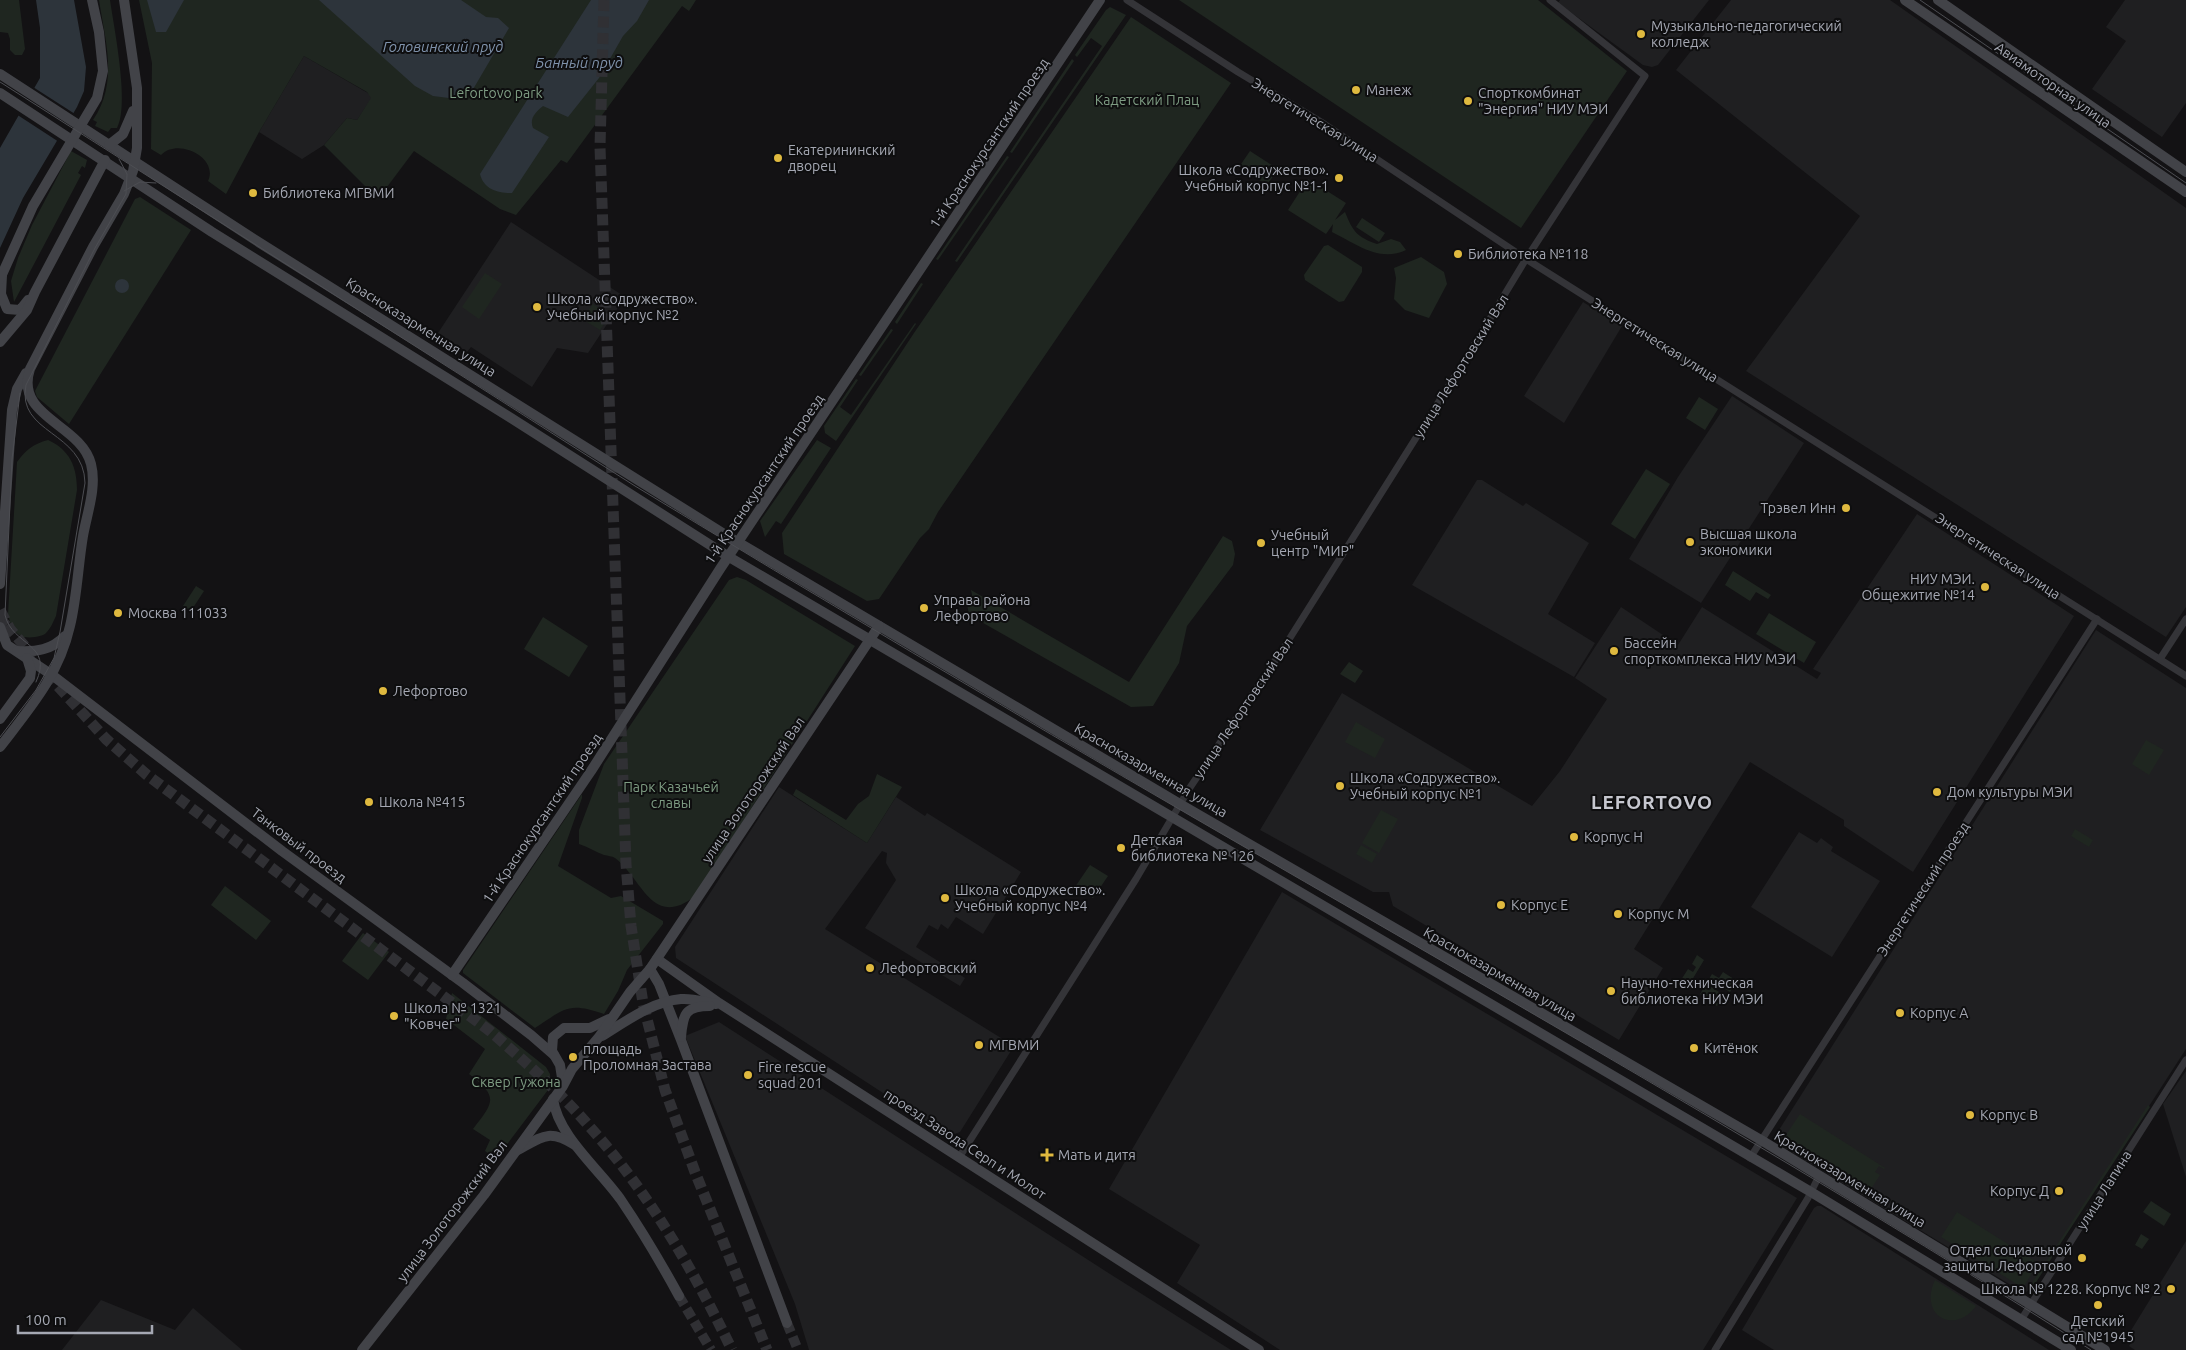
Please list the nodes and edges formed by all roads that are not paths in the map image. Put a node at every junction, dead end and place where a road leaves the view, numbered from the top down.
1 (92, 0) edge
2 (124, 0) edge
3 (1100, 0) edge
4 (1127, 0) edge
5 (1550, 0) edge
6 (1905, 0) edge
7 (1938, 0) edge
8 (0, 74) edge
9 (0, 93) edge
10 (136, 103) junction
11 (109, 145) junction
12 (105, 160) junction
13 (135, 161) junction
14 (2186, 172) edge
15 (131, 178) junction
16 (2186, 192) edge
17 (1526, 258) junction
18 (1, 277) edge
19 (35, 292) junction
20 (0, 342) edge
21 (30, 369) junction
22 (739, 542) junction
23 (729, 557) junction
24 (0, 565) edge
25 (0, 584) edge
26 (2097, 619) junction
27 (2186, 619) edge
28 (879, 626) junction
29 (0, 627) tunnel mouth
30 (68, 633) junction
31 (871, 640) junction
32 (8, 645) edge
33 (27, 658) junction
34 (2160, 659) junction
35 (52, 675) junction
36 (2186, 676) edge
37 (0, 719) edge
38 (0, 747) edge
39 (1180, 804) junction
40 (1172, 817) junction
41 (657, 959) junction
42 (650, 969) junction
43 (452, 975) junction
44 (666, 1003) junction
45 (722, 1005) junction
46 (614, 1016) junction
47 (578, 1029) junction
48 (556, 1033) junction
49 (531, 1035) junction
50 (599, 1037) junction
51 (681, 1040) junction
52 (555, 1057) junction
53 (582, 1058) junction
54 (2186, 1060) edge
55 (563, 1086) junction
56 (554, 1099) junction
57 (1761, 1140) junction
58 (578, 1147) junction
59 (514, 1152) junction
60 (960, 1156) junction
61 (1750, 1158) junction
62 (1819, 1176) junction
63 (1811, 1192) junction
64 (679, 1296) tunnel mouth
65 (2031, 1304) junction
66 (2021, 1320) junction
67 (787, 1322) tunnel mouth
68 (362, 1350) edge
69 (1259, 1350) edge
70 (1715, 1350) edge
71 (2071, 1350) edge
72 (2105, 1350) edge

1 - 18 main road
2 - 10 main road
3 - 22 main road, 1-й Краснокурсантский проезд
4 - 17 street, Энергетическая улица
5 - 17 street, улица Лефортовский Вал
6 - 16 main road, Авиамоторная улица
7 - 14 main road, Авиамоторная улица
8 - 11 main road, Красноказарменная улица
9 - 12 main road
10 - 11 main road
10 - 13 main road
11 - 13 main road, Красноказарменная улица
12 - 15 main road
12 - 19 main road
13 - 15 main road
13 - 22 main road, Красноказарменная улица
15 - 21 main road
15 - 23 main road
17 - 26 street, Энергетическая улица
17 - 39 street, улица Лефортовский Вал
18 - 19 main road
19 - 20 main road
21 - 24 main road
21 - 30 main road
22 - 23 main road, 1-й Краснокурсантский проезд
22 - 28 main road, Красноказарменная улица
23 - 31 main road
23 - 43 main road, 1-й Краснокурсантский проезд
24 - 25 main road
26 - 34 street, Энергетическая улица
26 - 57 street, Энергетический проезд
27 - 34 street
28 - 31 main road, улица Золоторожский Вал
28 - 39 main road, Красноказарменная улица
29 - 32 main road
30 - 32 main road
30 - 35 main road
31 - 40 main road
31 - 41 main road, улица Золоторожский Вал
32 - 33 main road, Танковый проезд
33 - 35 main road, Танковый проезд
33 - 37 main road
34 - 36 street, Энергетическая улица
35 - 38 main road
35 - 43 main road, Танковый проезд
39 - 40 street, улица Лефортовский Вал
39 - 57 main road, Красноказарменная улица
40 - 60 street, улица Лефортовский Вал
40 - 61 main road
41 - 42 main road, улица Золоторожский Вал
41 - 45 main road, проезд Завода Серп и Молот
42 - 44 main road
42 - 46 main road
43 - 49 main road, Танковый проезд
44 - 45 main road
44 - 50 main road
44 - 51 main road
45 - 51 main road
45 - 60 main road, проезд Завода Серп и Молот
46 - 47 main road
46 - 50 main road
47 - 48 main road
47 - 53 main road
48 - 49 main road
48 - 52 main road
49 - 52 main road, Танковый проезд
50 - 53 main road
51 - 67 main road
52 - 53 main road
52 - 55 main road
53 - 55 main road, улица Золоторожский Вал
54 - 65 street, улица Лапина
55 - 56 main road, улица Золоторожский Вал
56 - 58 main road
56 - 59 main road, улица Золоторожский Вал
57 - 61 street, Энергетический проезд
57 - 62 main road, Красноказарменная улица
58 - 59 main road
58 - 64 main road
59 - 68 main road, улица Золоторожский Вал
60 - 69 main road, проезд Завода Серп и Молот
61 - 63 main road
62 - 63 street
62 - 65 main road, Красноказарменная улица
63 - 66 main road
63 - 70 street
65 - 66 street, улица Лапина
65 - 72 main road, Красноказарменная улица
66 - 71 main road

